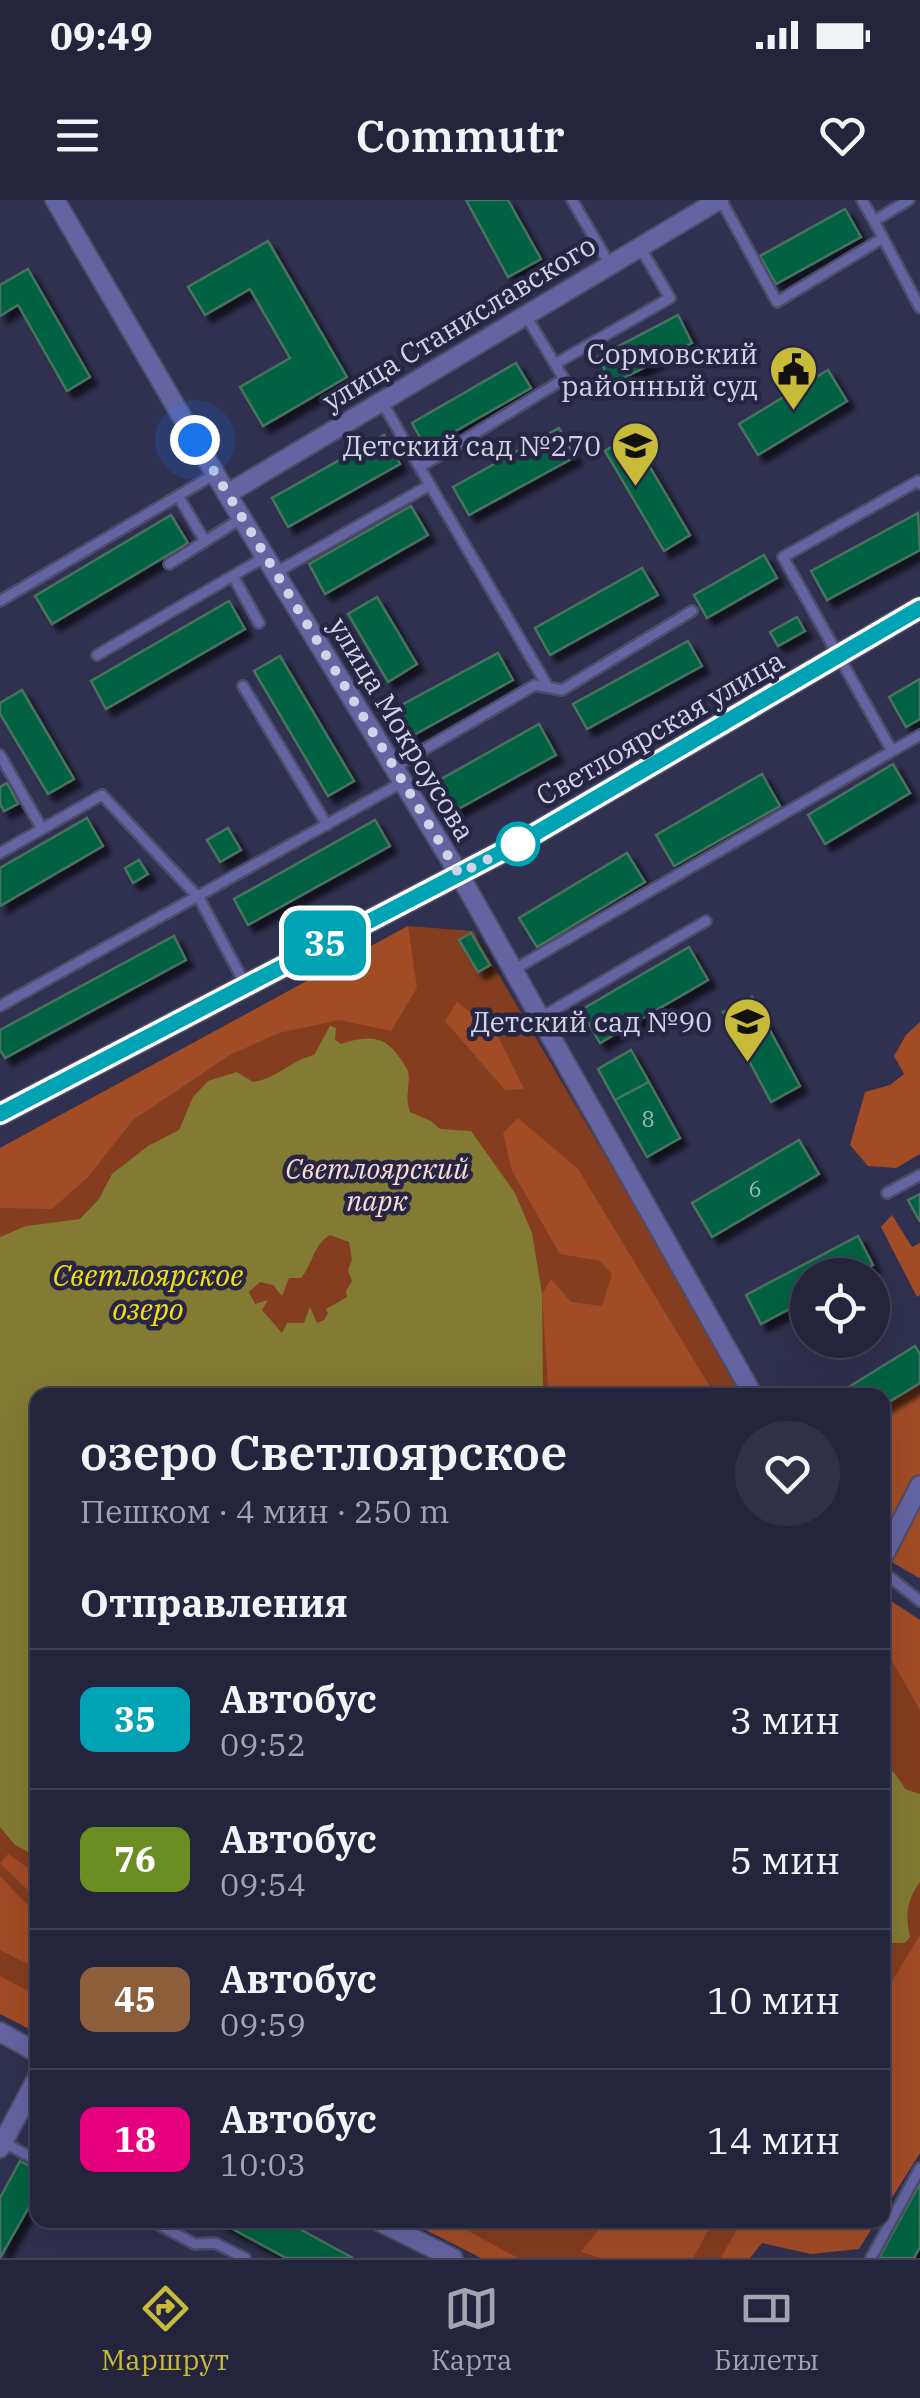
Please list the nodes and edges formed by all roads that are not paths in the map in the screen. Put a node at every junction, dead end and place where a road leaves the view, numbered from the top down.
1 (56, 200) edge
2 (572, 200) edge
3 (720, 200) edge
4 (862, 200) edge
5 (909, 200) edge
6 (874, 221) junction
7 (883, 238) junction
8 (640, 247) junction
9 (610, 265) junction
10 (920, 308) edge
11 (526, 315) junction
12 (555, 364) junction
13 (382, 402) junction
14 (420, 467) junction
15 (215, 474) junction
16 (430, 484) junction
17 (920, 484) edge
18 (227, 494) junction
19 (178, 496) junction
20 (242, 518) junction
21 (205, 542) junction
22 (169, 564) dead end
23 (270, 565) junction
24 (233, 576) junction
25 (0, 601) edge
26 (920, 608) edge
27 (692, 612) dead end
28 (259, 622) dead end
29 (97, 655) dead end
30 (838, 656) junction
31 (243, 686) dead end
32 (548, 688) junction
33 (920, 735) edge
34 (892, 751) junction
35 (0, 755) edge
36 (398, 775) junction
37 (327, 824) junction
38 (42, 829) junction
39 (0, 853) edge
40 (459, 874) junction
41 (199, 898) junction
42 (706, 921) dead end
43 (513, 970) junction
44 (246, 985) junction
45 (0, 1006) edge
46 (540, 1018) junction
47 (0, 1114) edge
48 (920, 1175) edge
49 (887, 1192) dead end
50 (749, 1388) edge
51 (920, 1485) edge
52 (890, 1543) edge
53 (890, 1577) edge
54 (920, 1601) edge
55 (0, 2032) edge
56 (30, 2049) edge
57 (30, 2091) edge
58 (1, 2145) edge
59 (30, 2158) edge
60 (920, 2168) edge
61 (890, 2223) edge
62 (165, 2228) edge
63 (392, 2228) edge
64 (887, 2228) edge
65 (245, 2258) edge
66 (453, 2258) edge
67 (871, 2258) edge

1 - 15 street, улица Мокроусова
2 - 9 lane
3 - 7 lane
3 - 8 street, улица Станиславского
4 - 6 lane
5 - 6 lane
6 - 7 lane
7 - 10 lane
8 - 9 street, улица Станиславского
8 - 12 lane
9 - 11 street, улица Станиславского
11 - 12 lane
11 - 13 street, улица Станиславского
12 - 14 lane
13 - 14 lane
13 - 18 street, улица Станиславского
14 - 16 lane
15 - 18 street, улица Мокроусова
15 - 19 lane
16 - 23 lane
16 - 32 lane
17 - 30 lane
18 - 20 street, улица Мокроусова
19 - 21 lane
19 - 25 lane
20 - 21 lane
20 - 23 street, улица Мокроусова
21 - 22 lane
23 - 24 lane
23 - 36 street, улица Мокроусова
24 - 28 lane
24 - 29 lane
26 - 30 main road, Светлоярская улица
27 - 32 lane
30 - 34 lane
30 - 40 main road, Светлоярская улица
31 - 37 lane
32 - 36 lane
33 - 34 lane
34 - 43 lane
35 - 38 lane
36 - 37 lane
36 - 40 street, улица Мокроусова
37 - 41 lane
38 - 39 lane
38 - 41 lane
40 - 43 street, улица Мокроусова
40 - 44 main road, Светлоярская улица
41 - 44 lane
41 - 45 lane
42 - 46 lane
43 - 46 street, улица Мокроусова
44 - 47 main road, Светлоярская улица
46 - 50 street, улица Мокроусова
48 - 49 lane
51 - 52 street
53 - 54 lane
55 - 56 street
57 - 58 street
58 - 59 lane
60 - 61 lane
62 - 65 lane
63 - 66 street
64 - 67 lane

